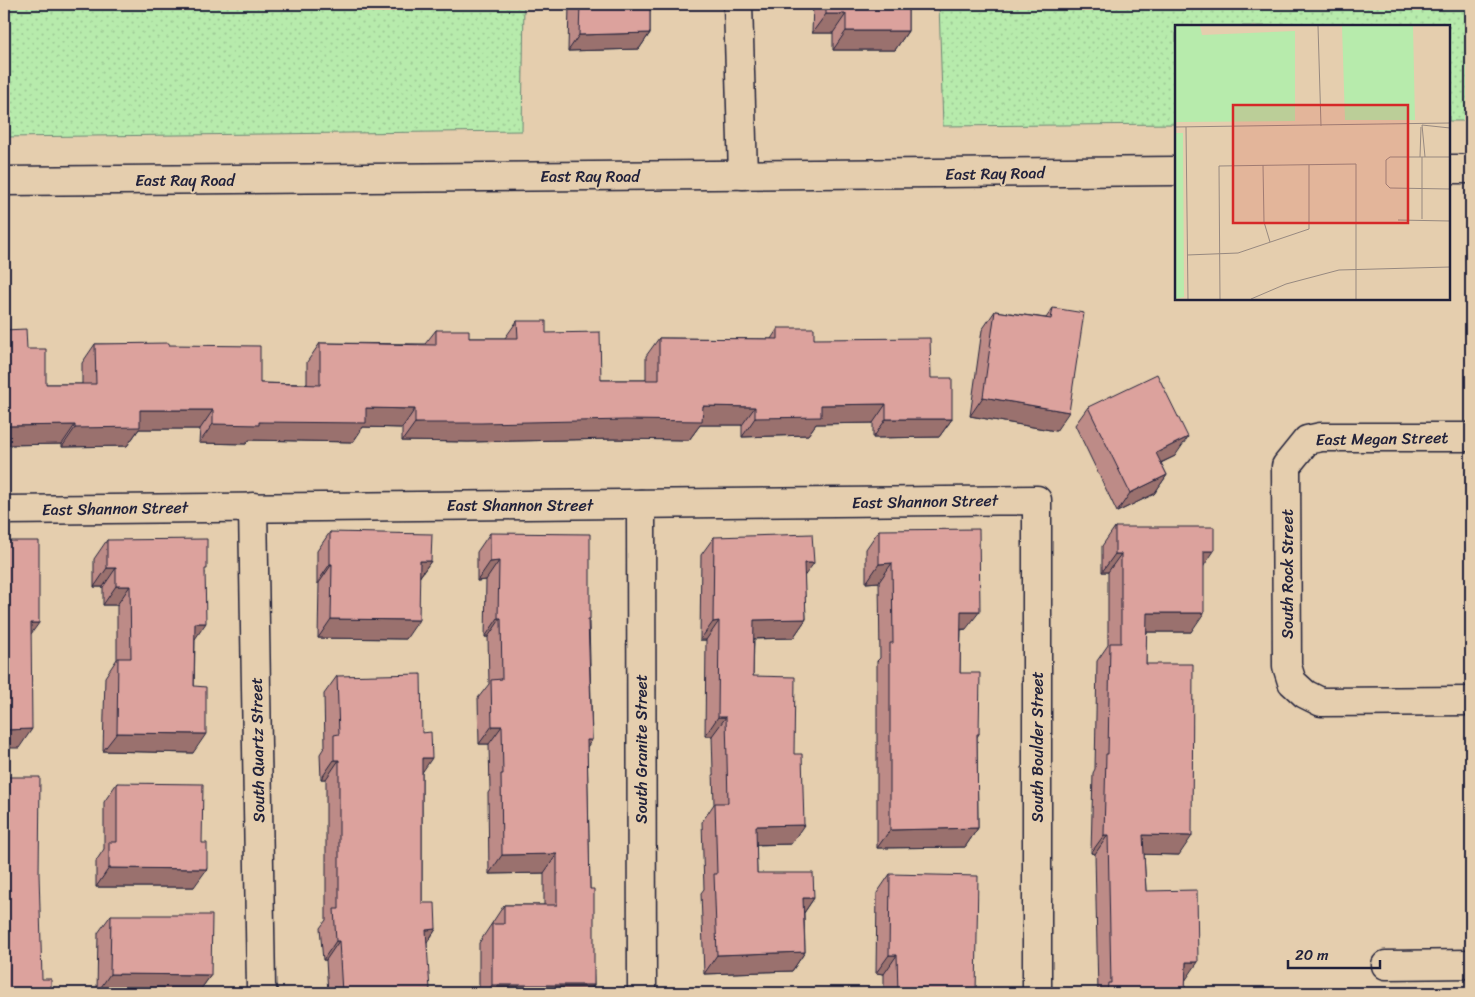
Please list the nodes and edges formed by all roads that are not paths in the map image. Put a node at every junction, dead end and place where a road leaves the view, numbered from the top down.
1 (738, 4) edge
2 (1471, 168) edge
3 (1450, 169) edge
4 (1175, 171) edge
5 (743, 175) junction
6 (4, 181) edge
7 (1471, 436) edge
8 (1297, 451) joint
9 (1037, 500) joint
10 (641, 504) junction
11 (253, 507) junction
12 (4, 510) edge
13 (1471, 701) edge
14 (1471, 964) edge
15 (1386, 965) dead end
16 (263, 993) edge
17 (642, 993) edge
18 (1037, 993) edge

1 - 5 street
2 - 3 street
4 - 5 street, East Ray Road
5 - 6 street, East Ray Road
7 - 8 street, East Megan Street
8 - 13 street, South Rock Street
9 - 10 street, East Shannon Street
9 - 18 street, South Boulder Street
10 - 11 street, East Shannon Street
10 - 17 street, South Granite Street
11 - 12 street, East Shannon Street
11 - 16 street, South Quartz Street
14 - 15 street

